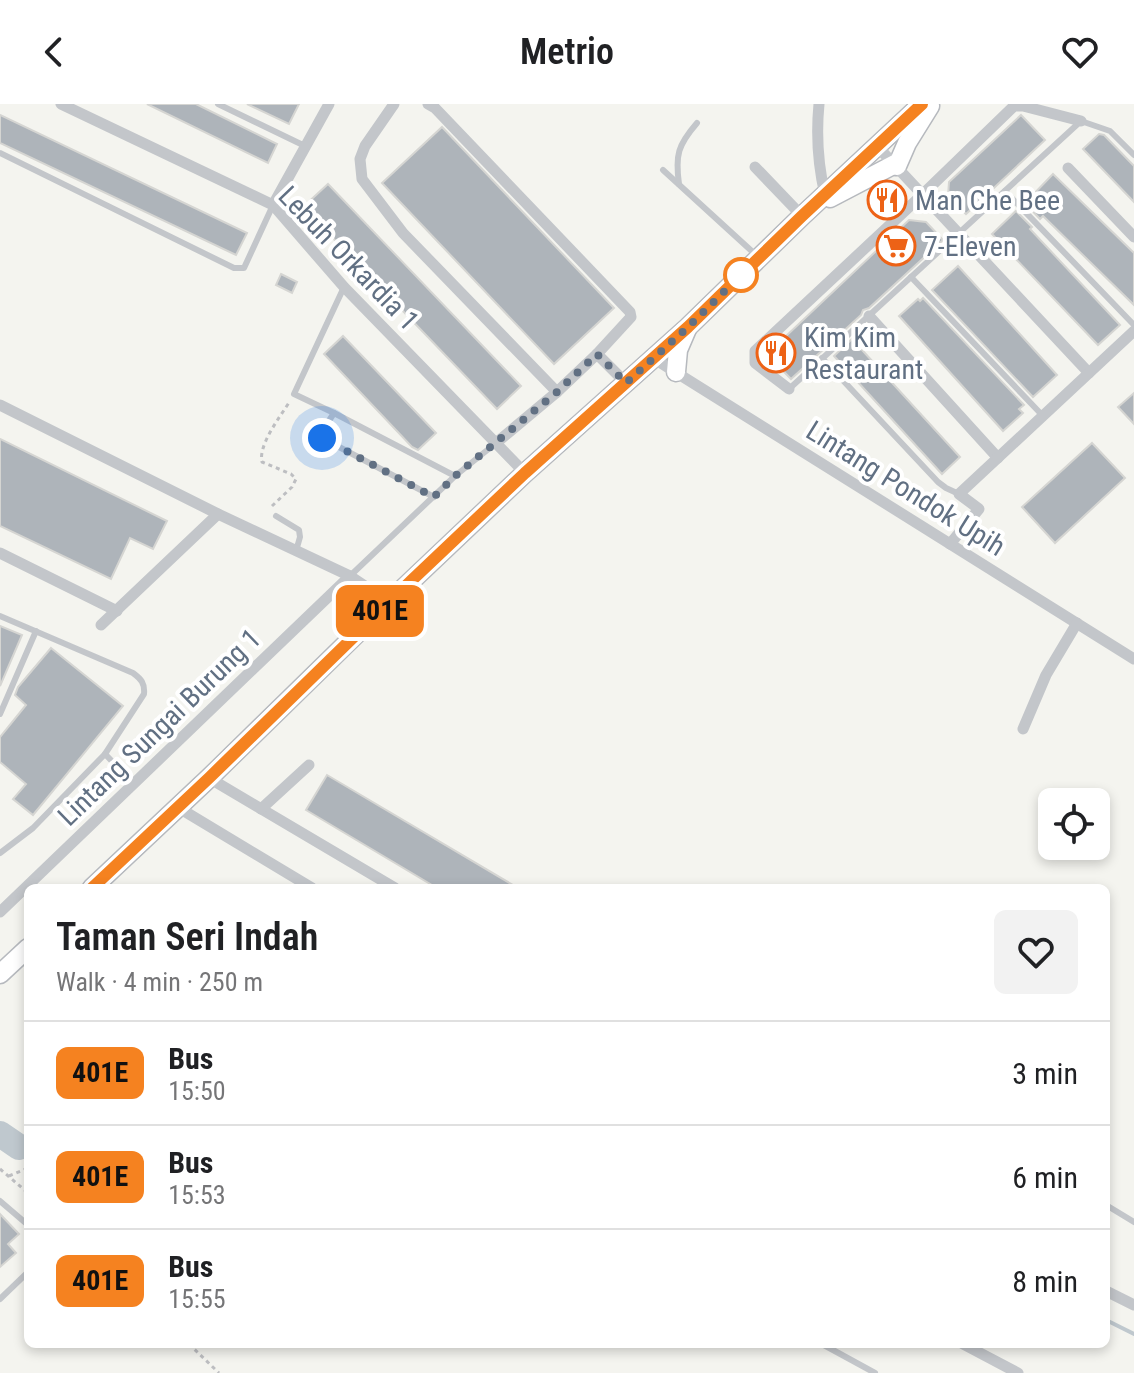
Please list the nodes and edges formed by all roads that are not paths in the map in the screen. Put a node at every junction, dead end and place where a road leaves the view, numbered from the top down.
1 (61, 104) edge
2 (218, 104) edge
3 (329, 104) edge
4 (394, 104) edge
5 (428, 104) edge
6 (819, 104) edge
7 (922, 104) edge
8 (931, 104) edge
9 (1081, 121) junction
10 (697, 123) dead end
11 (305, 146) junction
12 (877, 146) junction
13 (0, 153) edge
14 (1134, 155) edge
15 (896, 165) junction
16 (755, 167) dead end
17 (1068, 168) dead end
18 (663, 170) dead end
19 (679, 184) junction
20 (1005, 191) junction
21 (923, 194) junction
22 (273, 205) junction
23 (813, 206) junction
24 (959, 233) junction
25 (1134, 237) edge
26 (759, 258) junction
27 (911, 277) junction
28 (344, 287) junction
29 (869, 316) junction
30 (688, 327) junction
31 (1134, 328) edge
32 (597, 354) junction
33 (653, 358) junction
34 (822, 358) junction
35 (676, 372) junction
36 (1089, 373) junction
37 (626, 383) junction
38 (789, 389) joint
39 (557, 392) junction
40 (0, 405) edge
41 (334, 413) junction
42 (1043, 416) junction
43 (496, 443) junction
44 (998, 458) junction
45 (525, 473) junction
46 (455, 476) junction
47 (959, 494) junction
48 (434, 497) junction
49 (218, 514) junction
50 (276, 516) road end
51 (950, 544) junction
52 (296, 551) junction
53 (0, 553) edge
54 (350, 576) junction
55 (389, 602) junction
56 (117, 611) junction
57 (0, 616) edge
58 (1077, 623) junction
59 (101, 625) dead end
60 (36, 631) junction
61 (1134, 659) edge
62 (0, 714) edge
63 (1023, 729) dead end
64 (105, 754) junction
65 (309, 765) dead end
66 (209, 778) junction
67 (134, 784) junction
68 (179, 808) junction
69 (261, 809) junction
70 (0, 853) edge
71 (29, 884) edge
72 (96, 884) edge
73 (305, 884) edge
74 (388, 884) edge
75 (24, 889) edge
76 (0, 912) edge
77 (24, 954) edge
78 (0, 974) edge
79 (0, 1201) edge
80 (1110, 1207) edge
81 (24, 1222) edge
82 (1134, 1222) edge
83 (24, 1276) edge
84 (1110, 1293) edge
85 (0, 1299) edge
86 (1134, 1305) edge
87 (829, 1348) edge
88 (971, 1348) edge
89 (875, 1373) edge
90 (1018, 1373) edge

1 - 22 street, Lebuh Orkardia 1
2 - 11 lane
3 - 11 street
4 - 39 street
5 - 32 street
6 - 23 street
7 - 12 main road
8 - 15 main road
9 - 14 lane
9 - 20 lane
9 - 21 street
10 - 19 lane
11 - 22 street
12 - 15 street
12 - 23 main road
13 - 22 lane
15 - 21 street
15 - 23 main road
16 - 23 street
17 - 25 street
18 - 19 lane
19 - 26 lane
20 - 24 lane
20 - 31 lane
21 - 24 street
21 - 38 street
22 - 28 street, Lebuh Orkardia 1
23 - 26 main road
24 - 27 lane
24 - 36 street
26 - 30 main road
27 - 29 lane
27 - 42 lane
28 - 41 lane
28 - 43 street, Lebuh Orkardia 1
29 - 34 lane
29 - 44 street
30 - 33 main road
30 - 35 main road
31 - 36 street
32 - 37 street
32 - 39 street
33 - 35 street, Lintang Pondok Upih
33 - 37 main road
34 - 38 lane
34 - 47 lane
35 - 51 street, Lintang Pondok Upih
36 - 42 street
37 - 45 main road
39 - 43 street
40 - 49 street
41 - 46 lane
41 - 48 lane
42 - 44 street
43 - 45 street, Lebuh Orkardia 1
43 - 46 lane
44 - 47 street
45 - 55 main road
46 - 48 lane
47 - 51 street
48 - 54 lane
49 - 52 street
49 - 56 street
50 - 52 lane
51 - 58 street, Lintang Pondok Upih
52 - 54 street
53 - 56 street
54 - 55 street
54 - 67 street, Lintang Sungai Burung 1
55 - 66 main road
56 - 59 street
57 - 60 lane
58 - 61 street, Lintang Pondok Upih
58 - 63 street
60 - 62 lane
60 - 64 lane
64 - 67 lane
64 - 70 lane
65 - 69 street
66 - 68 main road
66 - 69 street
67 - 71 street, Lintang Sungai Burung 1
68 - 72 main road
68 - 73 street
69 - 74 street
75 - 76 street, Lintang Sungai Burung 1
77 - 78 main road
79 - 81 lane
80 - 82 lane
83 - 85 lane
84 - 86 street
87 - 89 lane
88 - 90 street

